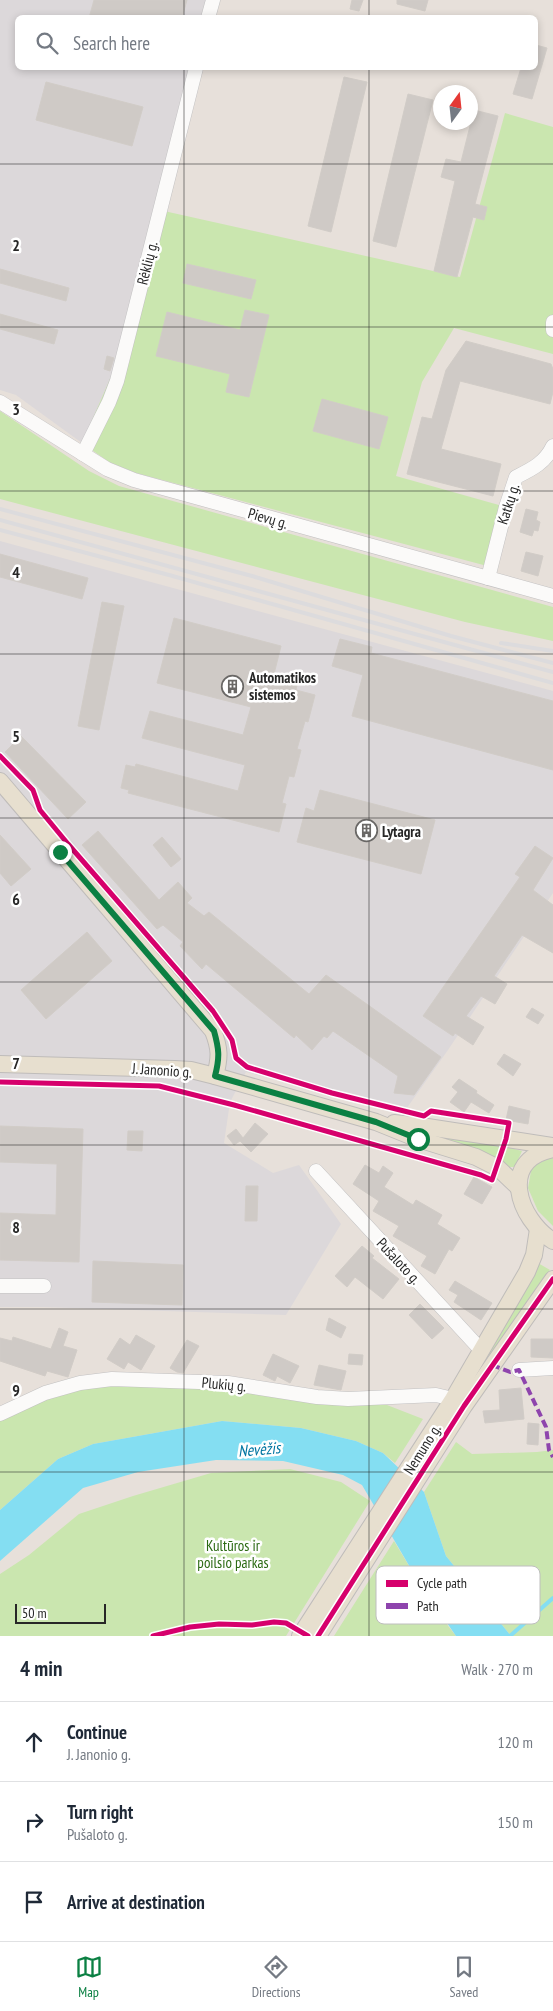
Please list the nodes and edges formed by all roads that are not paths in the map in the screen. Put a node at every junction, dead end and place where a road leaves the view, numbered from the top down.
1 (213, 0) edge
2 (209, 15) edge
3 (195, 70) edge
4 (553, 322) edge
5 (553, 330) edge
6 (0, 402) edge
7 (553, 446) edge
8 (83, 454) junction
9 (488, 578) junction
10 (553, 596) edge
11 (0, 781) edge
12 (0, 1064) edge
13 (215, 1076) junction
14 (376, 1122) junction
15 (553, 1147) edge
16 (316, 1171) dead end
17 (518, 1186) junction
18 (538, 1229) junction
19 (553, 1241) edge
20 (553, 1279) edge
21 (0, 1286) edge
22 (44, 1286) dead end
23 (481, 1350) junction
24 (553, 1368) edge
25 (518, 1370) dead end
26 (458, 1402) junction
27 (0, 1414) edge
28 (300, 1636) edge
29 (318, 1636) edge

1 - 2 street
3 - 8 street, Rėklių g.
4 - 5 street
6 - 8 street, Pievų g.
7 - 9 street, Katkų g.
8 - 9 street, Pievų g.
9 - 10 street, Pievų g.
11 - 13 main road
12 - 13 main road, J. Janonio g.
13 - 14 main road, J. Janonio g.
14 - 15 main road, J. Janonio g.
14 - 17 main road, J. Janonio g.
15 - 17 main road
16 - 23 street, Pušaloto g.
17 - 18 main road
18 - 19 main road
18 - 23 main road, Nemuno g.
20 - 26 main road, Nemuno g.
21 - 22 street
23 - 26 main road, Nemuno g.
24 - 25 street
26 - 27 street, Plukių g.
26 - 28 main road, Nemuno g.
26 - 29 main road, Nemuno g.

